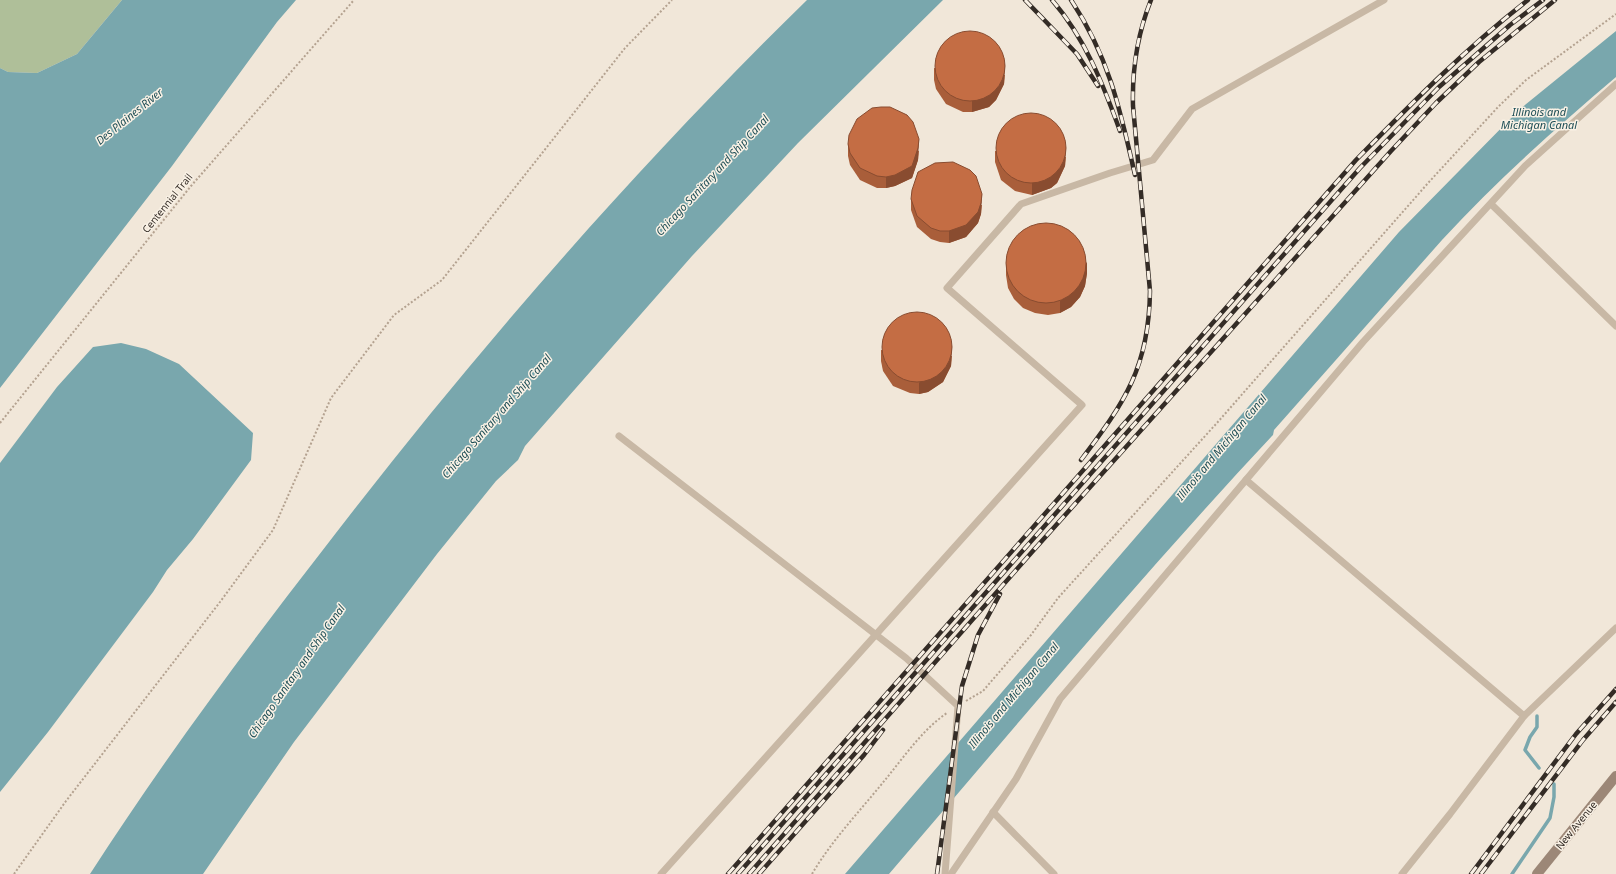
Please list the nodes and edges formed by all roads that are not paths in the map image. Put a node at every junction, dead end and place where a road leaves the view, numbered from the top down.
1 (1384, 0) edge
2 (1616, 84) edge
3 (1491, 204) junction
4 (1616, 326) edge
5 (619, 436) dead end
6 (1246, 480) junction
7 (1616, 628) edge
8 (876, 635) junction
9 (1524, 716) junction
10 (1616, 776) edge
11 (993, 812) junction
12 (661, 874) edge
13 (945, 874) edge
14 (951, 874) edge
15 (1054, 874) edge
16 (1402, 874) edge
17 (1537, 874) edge

1 - 8 lane
2 - 3 lane
3 - 4 lane
3 - 6 lane
5 - 8 lane
6 - 9 lane
6 - 11 lane
7 - 9 lane
8 - 12 lane
8 - 13 lane
9 - 16 lane
10 - 17 main road, New Avenue
11 - 14 lane
11 - 15 lane

